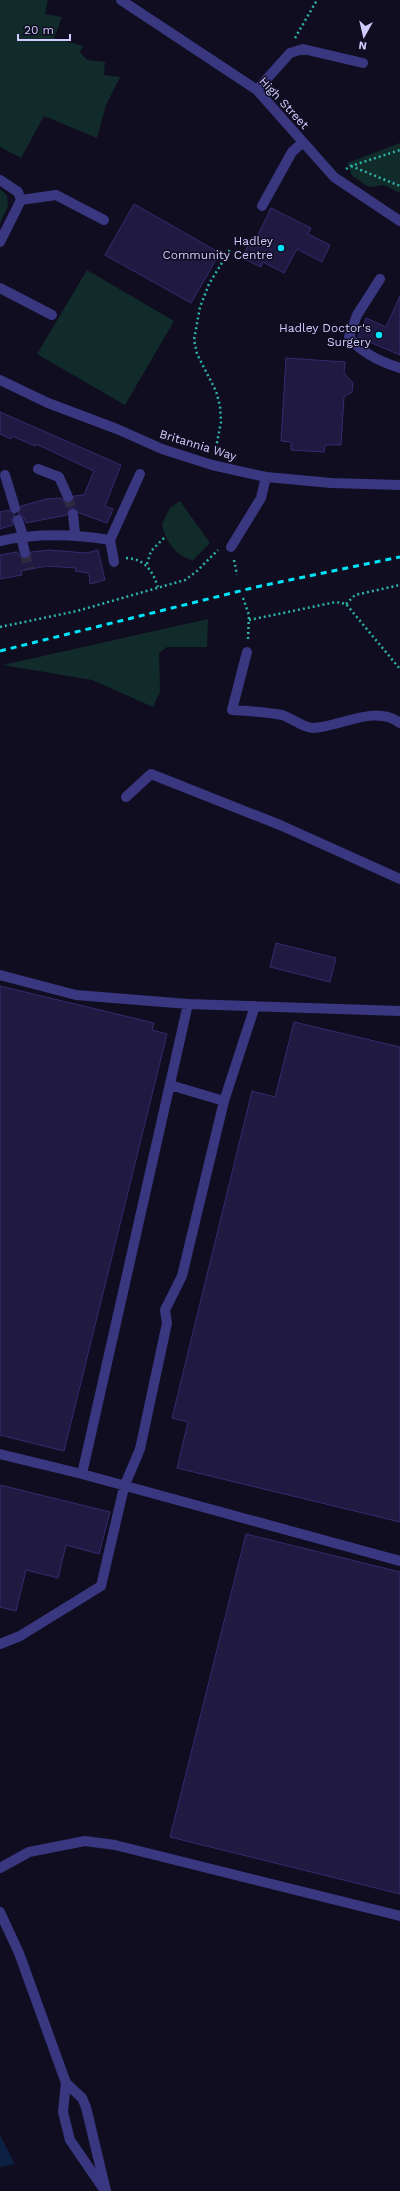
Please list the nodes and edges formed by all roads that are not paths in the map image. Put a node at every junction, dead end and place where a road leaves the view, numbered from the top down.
1 (121, 0) edge
2 (363, 63) dead end
3 (257, 90) junction
4 (303, 142) junction
5 (0, 180) edge
6 (21, 200) junction
7 (262, 206) dead end
8 (104, 220) dead end
9 (400, 221) edge
10 (0, 242) edge
11 (380, 279) dead end
12 (0, 288) edge
13 (52, 315) dead end
14 (400, 368) edge
15 (0, 380) edge
16 (38, 469) dead end
17 (140, 474) dead end
18 (4, 475) dead end
19 (266, 477) junction
20 (400, 486) edge
21 (68, 497) tunnel mouth
22 (15, 508) dead end
23 (73, 514) tunnel mouth
24 (18, 520) dead end
25 (75, 534) junction
26 (22, 536) junction
27 (110, 540) junction
28 (0, 541) edge
29 (231, 547) road end
30 (25, 554) tunnel mouth
31 (114, 559) road end
32 (247, 652) road end
33 (400, 723) edge
34 (126, 797) dead end
35 (400, 879) edge
36 (0, 974) edge
37 (188, 1004) junction
38 (255, 1006) junction
39 (400, 1011) edge
40 (170, 1085) junction
41 (224, 1101) junction
42 (0, 1454) edge
43 (82, 1474) junction
44 (124, 1487) junction
45 (400, 1561) edge
46 (0, 1644) edge
47 (0, 1868) edge
48 (0, 1912) edge
49 (400, 1916) edge
50 (66, 2083) junction
51 (106, 2191) edge

1 - 3 street, High Street
2 - 3 street
3 - 4 street, High Street
4 - 7 street
4 - 9 street, High Street
5 - 6 street
6 - 8 street
6 - 10 street
11 - 14 street
12 - 13 street
15 - 19 street, Britannia Way
16 - 21 street
17 - 27 street
18 - 22 street
19 - 20 street, Britannia Way
19 - 29 street
23 - 25 street
24 - 26 street
25 - 26 street
25 - 27 street
26 - 28 street
26 - 30 street
27 - 31 street
32 - 33 street
34 - 35 street
36 - 37 street
37 - 38 street
37 - 40 street
38 - 39 street
38 - 41 street
40 - 41 street
40 - 43 street
41 - 44 street
42 - 43 street
43 - 44 street
44 - 45 street
44 - 46 street
47 - 49 street
48 - 50 street
50 - 51 street
50 - 51 street

